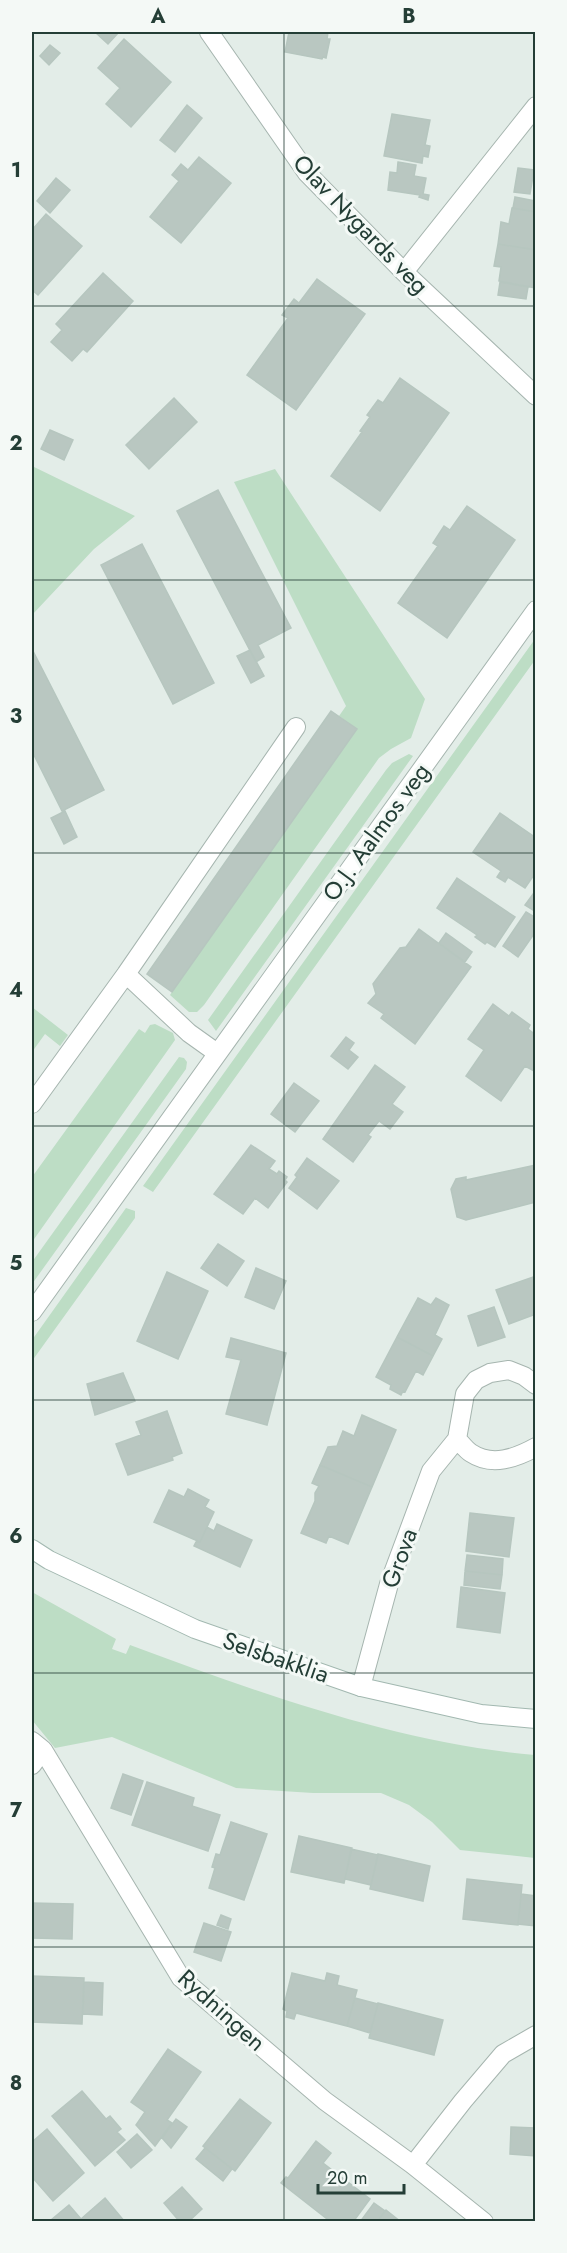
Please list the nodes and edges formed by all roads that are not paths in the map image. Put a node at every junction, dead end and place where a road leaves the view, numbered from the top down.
1 (209, 32) edge
2 (536, 106) edge
3 (404, 272) junction
4 (536, 396) edge
5 (536, 610) edge
6 (296, 728) dead end
7 (126, 974) junction
8 (217, 1053) junction
9 (32, 1104) edge
10 (32, 1312) edge
11 (536, 1385) edge
12 (457, 1439) junction
13 (536, 1447) edge
14 (32, 1549) edge
15 (361, 1687) junction
16 (536, 1719) edge
17 (37, 1745) edge
18 (32, 1765) edge
19 (536, 2035) edge
20 (413, 2165) junction
21 (484, 2222) edge

1 - 3 street, Olav Nygards veg
2 - 3 street
3 - 4 street, Olav Nygards veg
5 - 8 street, O.J. Aalmos veg
6 - 7 street
7 - 8 street
7 - 9 street
8 - 10 street, O.J. Aalmos veg
11 - 12 street, Grova
12 - 13 street
12 - 15 street, Grova
14 - 15 street, Selsbakklia
15 - 16 street, Selsbakklia
17 - 18 street, Rydningen
17 - 20 street, Rydningen
19 - 20 street
20 - 21 street, Rydningen

